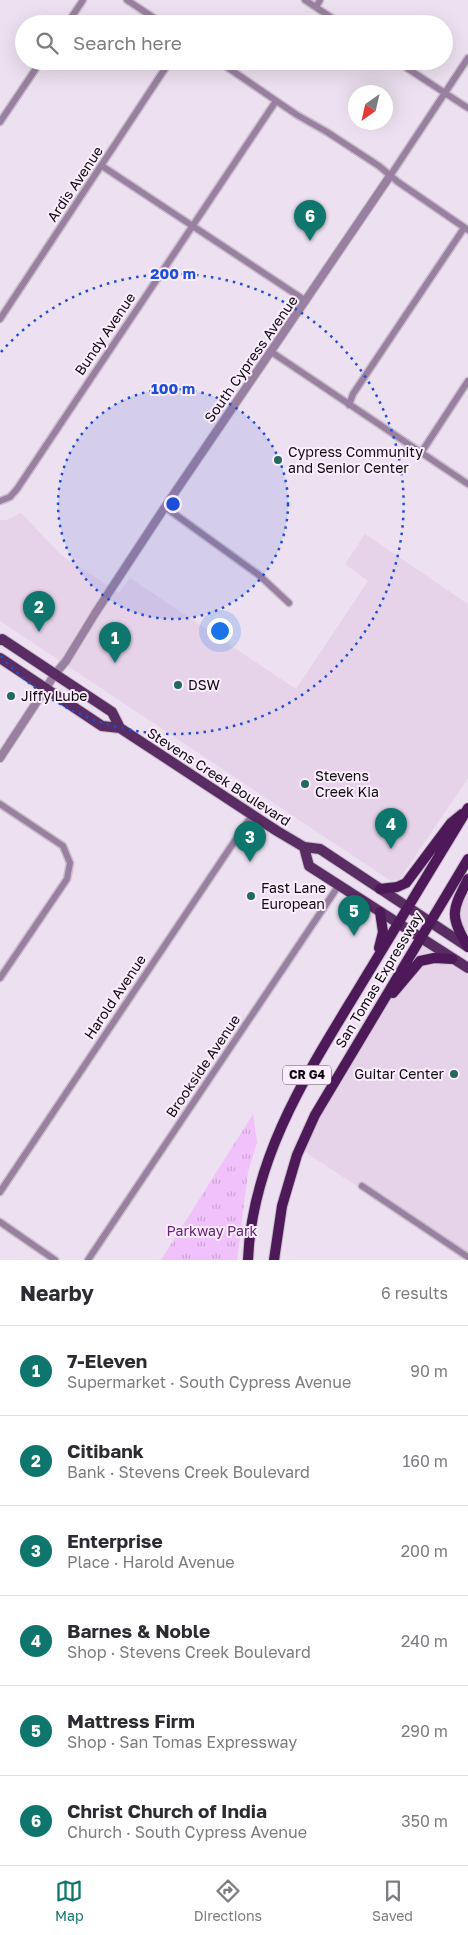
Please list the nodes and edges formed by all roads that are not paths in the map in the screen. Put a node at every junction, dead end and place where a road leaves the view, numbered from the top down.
1 (83, 0) edge
2 (127, 0) edge
3 (305, 0) edge
4 (320, 0) edge
5 (316, 7) junction
6 (73, 15) edge
7 (150, 15) edge
8 (327, 15) edge
9 (468, 58) edge
10 (35, 70) edge
11 (164, 70) edge
12 (231, 70) edge
13 (410, 70) edge
14 (444, 92) junction
15 (276, 101) junction
16 (468, 108) edge
17 (0, 122) edge
18 (102, 166) junction
19 (390, 176) junction
20 (193, 226) junction
21 (466, 229) edge
22 (306, 301) junction
23 (0, 319) edge
24 (270, 351) junction
25 (468, 381) edge
26 (349, 404) junction
27 (421, 453) junction
28 (468, 484) edge
29 (0, 501) edge
30 (165, 507) junction
31 (289, 603) dead end
32 (0, 640) edge
33 (0, 658) edge
34 (55, 674) junction
35 (45, 689) junction
36 (120, 728) junction
37 (0, 758) edge
38 (0, 804) edge
39 (467, 809) edge
40 (252, 815) junction
41 (304, 847) junction
42 (468, 859) edge
43 (468, 879) edge
44 (339, 885) junction
45 (380, 888) junction
46 (408, 907) junction
47 (380, 912) junction
48 (430, 922) junction
49 (398, 924) junction
50 (420, 938) junction
51 (468, 947) edge
52 (452, 959) junction
53 (375, 960) junction
54 (468, 968) edge
55 (0, 978) edge
56 (365, 1030) junction
57 (362, 1186) dead end
58 (0, 1192) edge
59 (0, 1222) edge
60 (468, 1256) edge
61 (55, 1260) edge
62 (88, 1260) edge
63 (248, 1260) edge
64 (274, 1260) edge

1 - 6 street
2 - 7 street
3 - 5 street
4 - 5 street
5 - 8 street
9 - 14 street, South Cypress Avenue
10 - 17 street
11 - 18 street, Ardis Avenue
12 - 15 street
13 - 14 street
14 - 16 street
14 - 19 street, South Cypress Avenue
15 - 19 street
15 - 20 street, Bundy Avenue
18 - 20 street
18 - 23 street, Ardis Avenue
19 - 21 street
19 - 22 street, South Cypress Avenue
20 - 22 street
20 - 29 street, Bundy Avenue
21 - 26 street
22 - 24 street, South Cypress Avenue
24 - 26 street
24 - 30 street, South Cypress Avenue
25 - 27 street
26 - 27 street
27 - 28 street
30 - 31 street
30 - 34 street, South Cypress Avenue
32 - 34 main road, Stevens Creek Boulevard
33 - 35 main road, Stevens Creek Boulevard
34 - 35 street, South Cypress Avenue
34 - 36 main road, Stevens Creek Boulevard
35 - 36 main road, Stevens Creek Boulevard
35 - 37 street, South Cypress Avenue
36 - 40 main road, Stevens Creek Boulevard
38 - 55 street
39 - 45 highway
39 - 46 highway, San Tomas Expressway / CR G4
40 - 41 main road, Stevens Creek Boulevard
40 - 58 street, Harold Avenue
41 - 44 main road
41 - 45 main road, Stevens Creek Boulevard
42 - 48 highway, San Tomas Expressway / CR G4
43 - 51 highway
44 - 47 main road
44 - 62 street, Brookside Avenue
45 - 46 main road, Stevens Creek Boulevard
46 - 48 main road, Stevens Creek Boulevard
46 - 49 highway, San Tomas Expressway / CR G4
47 - 49 main road
47 - 53 highway
48 - 50 highway, San Tomas Expressway / CR G4
48 - 51 main road, Stevens Creek Boulevard
49 - 50 main road
49 - 53 highway, San Tomas Expressway / CR G4
50 - 52 main road
50 - 56 highway, San Tomas Expressway / CR G4
52 - 54 main road
52 - 56 highway
53 - 63 highway, San Tomas Expressway / CR G4
56 - 64 highway, San Tomas Expressway / CR G4
57 - 60 street
59 - 61 street

